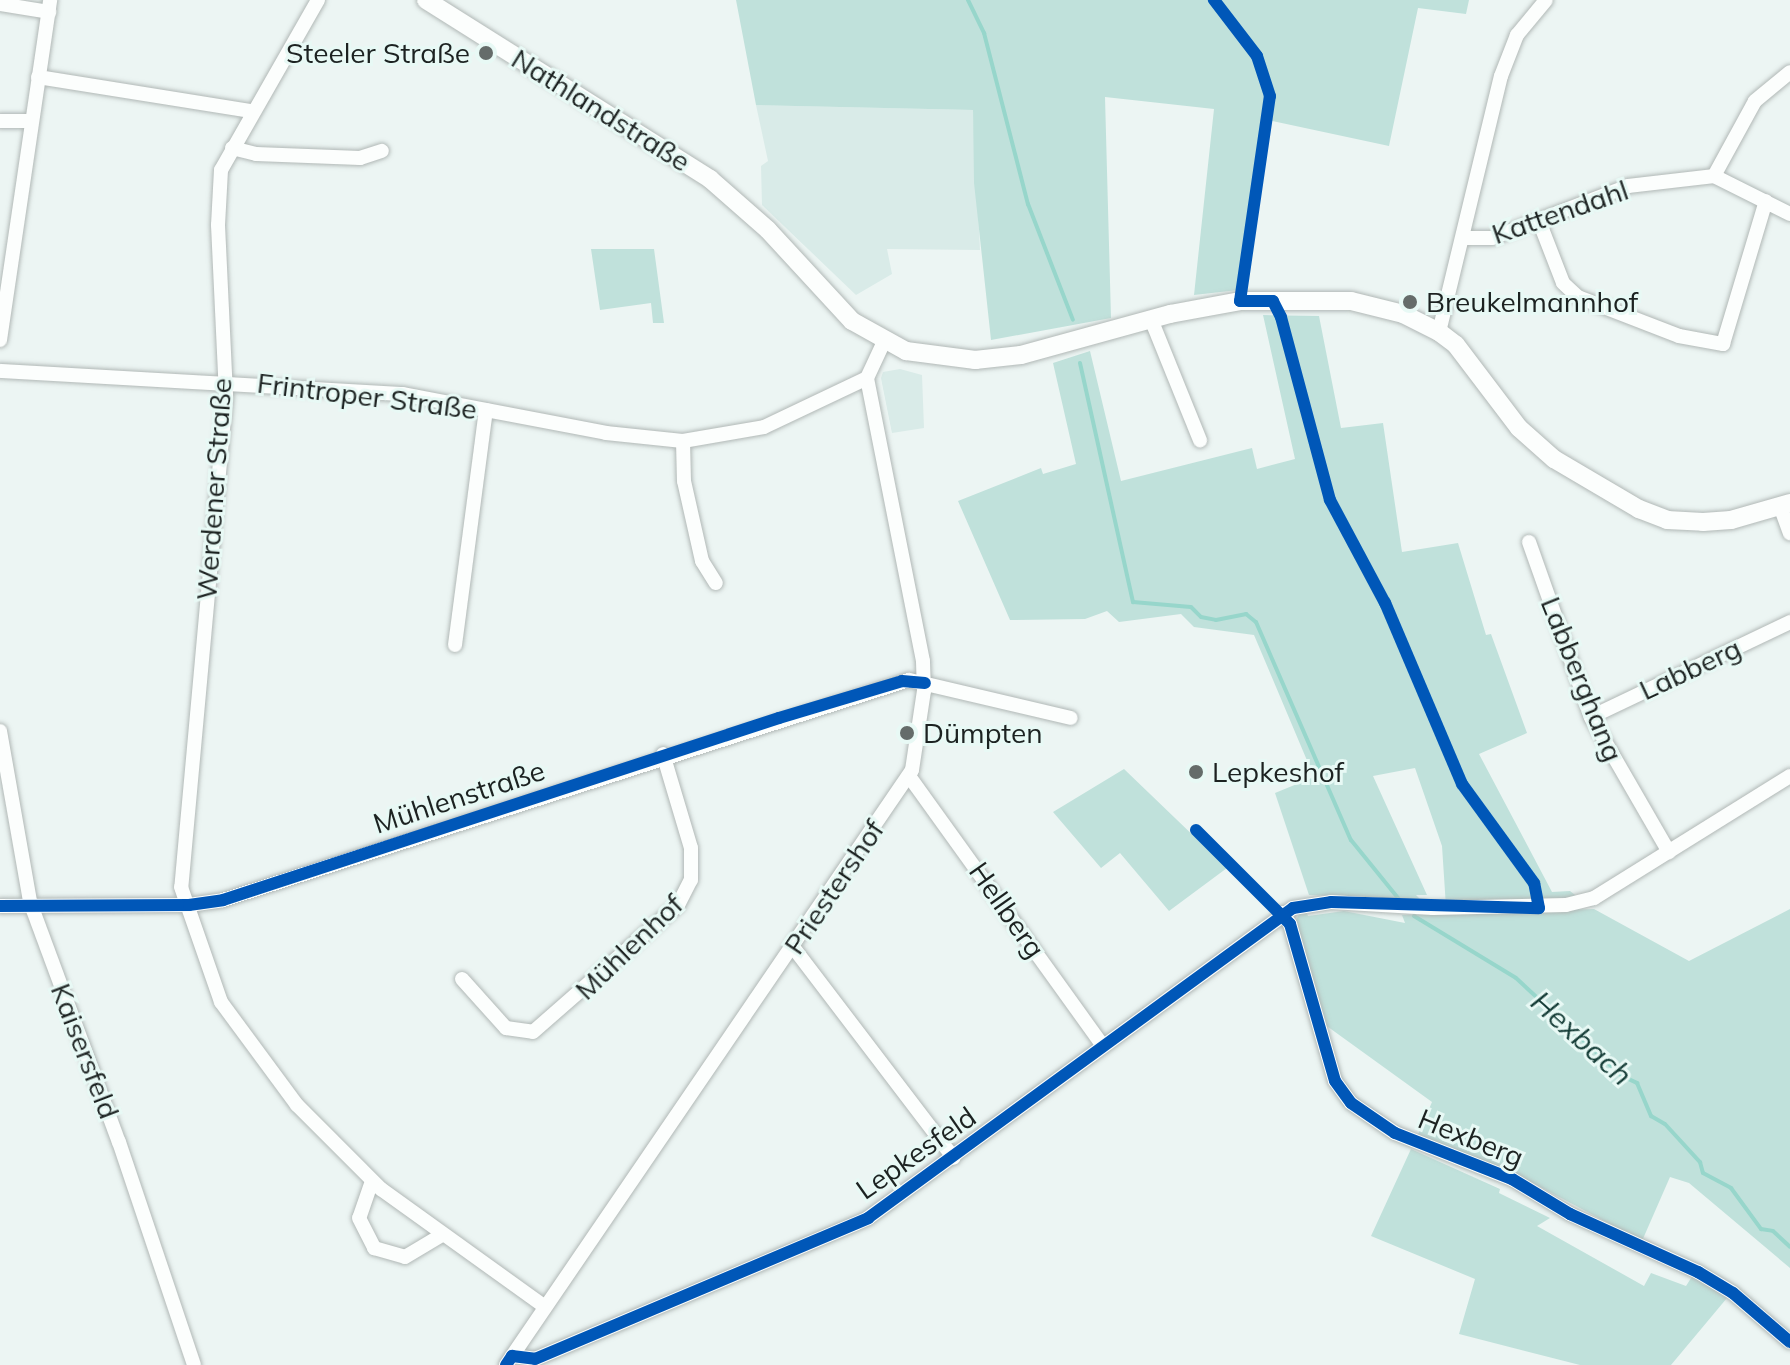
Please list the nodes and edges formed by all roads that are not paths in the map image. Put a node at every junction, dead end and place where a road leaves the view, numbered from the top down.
1 (318, 0) edge
2 (426, 0) edge
3 (1546, 0) edge
4 (0, 4) edge
5 (49, 6) edge
6 (1790, 72) edge
7 (38, 77) junction
8 (251, 111) junction
9 (0, 121) edge
10 (31, 121) junction
11 (232, 148) junction
12 (382, 151) dead end
13 (1714, 176) junction
14 (1766, 201) junction
15 (1790, 214) edge
16 (1539, 221) junction
17 (1464, 238) junction
18 (1151, 319) junction
19 (1439, 332) junction
20 (0, 340) edge
21 (884, 342) junction
22 (0, 371) edge
23 (867, 378) junction
24 (223, 381) junction
25 (486, 410) junction
26 (1200, 440) dead end
27 (683, 441) junction
28 (1785, 505) edge
29 (1790, 533) edge
30 (1529, 542) dead end
31 (716, 583) dead end
32 (1790, 622) edge
33 (455, 645) dead end
34 (925, 683) junction
35 (1591, 717) junction
36 (1071, 718) dead end
37 (0, 731) edge
38 (663, 754) junction
39 (909, 776) junction
40 (1790, 776) edge
41 (1669, 852) junction
42 (30, 902) junction
43 (189, 905) junction
44 (0, 906) edge
45 (1282, 913) junction
46 (793, 947) junction
47 (462, 979) dead end
48 (1102, 1045) junction
49 (954, 1158) junction
50 (372, 1181) junction
51 (440, 1236) junction
52 (545, 1307) junction
53 (1790, 1342) edge
54 (509, 1361) edge
55 (194, 1365) edge

1 - 8 street, Werdener Straße
2 - 21 street, Nathlandstraße
3 - 17 street
4 - 5 street
5 - 7 street
6 - 13 street
7 - 8 street
7 - 10 street
8 - 11 street, Werdener Straße
9 - 10 street
10 - 20 street
11 - 12 street
11 - 24 street, Werdener Straße
13 - 14 street
13 - 16 street, Kattendahl
14 - 15 street
14 - 16 street
16 - 17 street, Kattendahl
17 - 19 street
18 - 19 street
18 - 21 street
18 - 26 street
19 - 28 street
21 - 23 street
22 - 24 street, Frintroper Straße
23 - 27 street, Frintroper Straße
23 - 34 street, Priestershof
24 - 25 street, Frintroper Straße
24 - 43 street, Werdener Straße
25 - 27 street, Frintroper Straße
25 - 33 street
27 - 31 street
28 - 29 street
30 - 35 street, Labberghang
32 - 35 street, Labberg
34 - 36 street, Mühlenstraße
34 - 38 street, Mühlenstraße
34 - 39 street, Priestershof
35 - 41 street, Labberghang
37 - 42 street, Kaisersfeld
38 - 43 street, Mühlenstraße
38 - 47 street, Mühlenhof
39 - 46 street, Priestershof
39 - 48 street, Hellberg
40 - 41 street
41 - 45 street, Lepkesfeld
42 - 43 street, Mühlenstraße
42 - 44 street, Mühlenstraße
42 - 55 street, Kaisersfeld
43 - 50 street, Werdener Straße
45 - 48 street, Lepkesfeld
45 - 53 street, Hexberg
46 - 49 street
46 - 52 street, Priestershof
48 - 49 street, Lepkesfeld
49 - 54 street, Lepkesfeld
50 - 51 street, Werdener Straße
50 - 51 street
51 - 52 street, Werdener Straße
52 - 54 street, Priestershof

